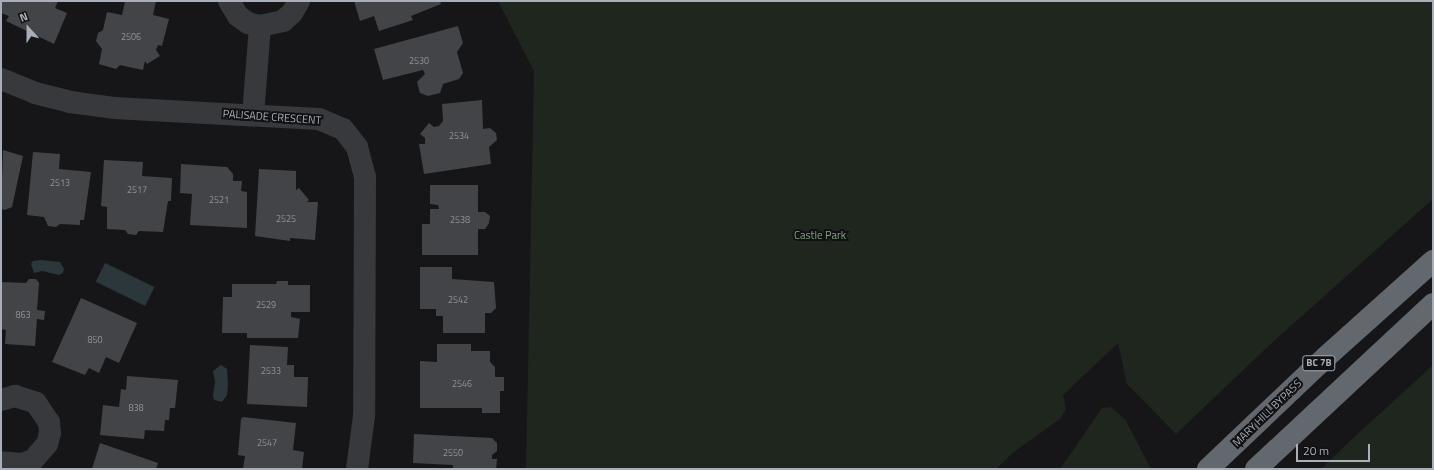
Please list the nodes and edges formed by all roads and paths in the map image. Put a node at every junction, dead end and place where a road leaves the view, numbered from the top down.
1 (229, 1) edge
2 (299, 1) edge
3 (260, 26) junction
4 (1, 79) edge
5 (253, 115) junction
6 (1433, 261) edge
7 (1433, 304) edge
8 (1, 400) edge
9 (1, 462) edge
10 (357, 469) edge
11 (1208, 469) edge
12 (1256, 469) edge

1 - 3 street
2 - 3 street
3 - 5 street
4 - 5 street, PALISADE CRESCENT
5 - 10 street, PALISADE CRESCENT
6 - 11 highway, MARY HILL BYPASS / BC 7B
7 - 12 highway, BC 7B
8 - 9 street

